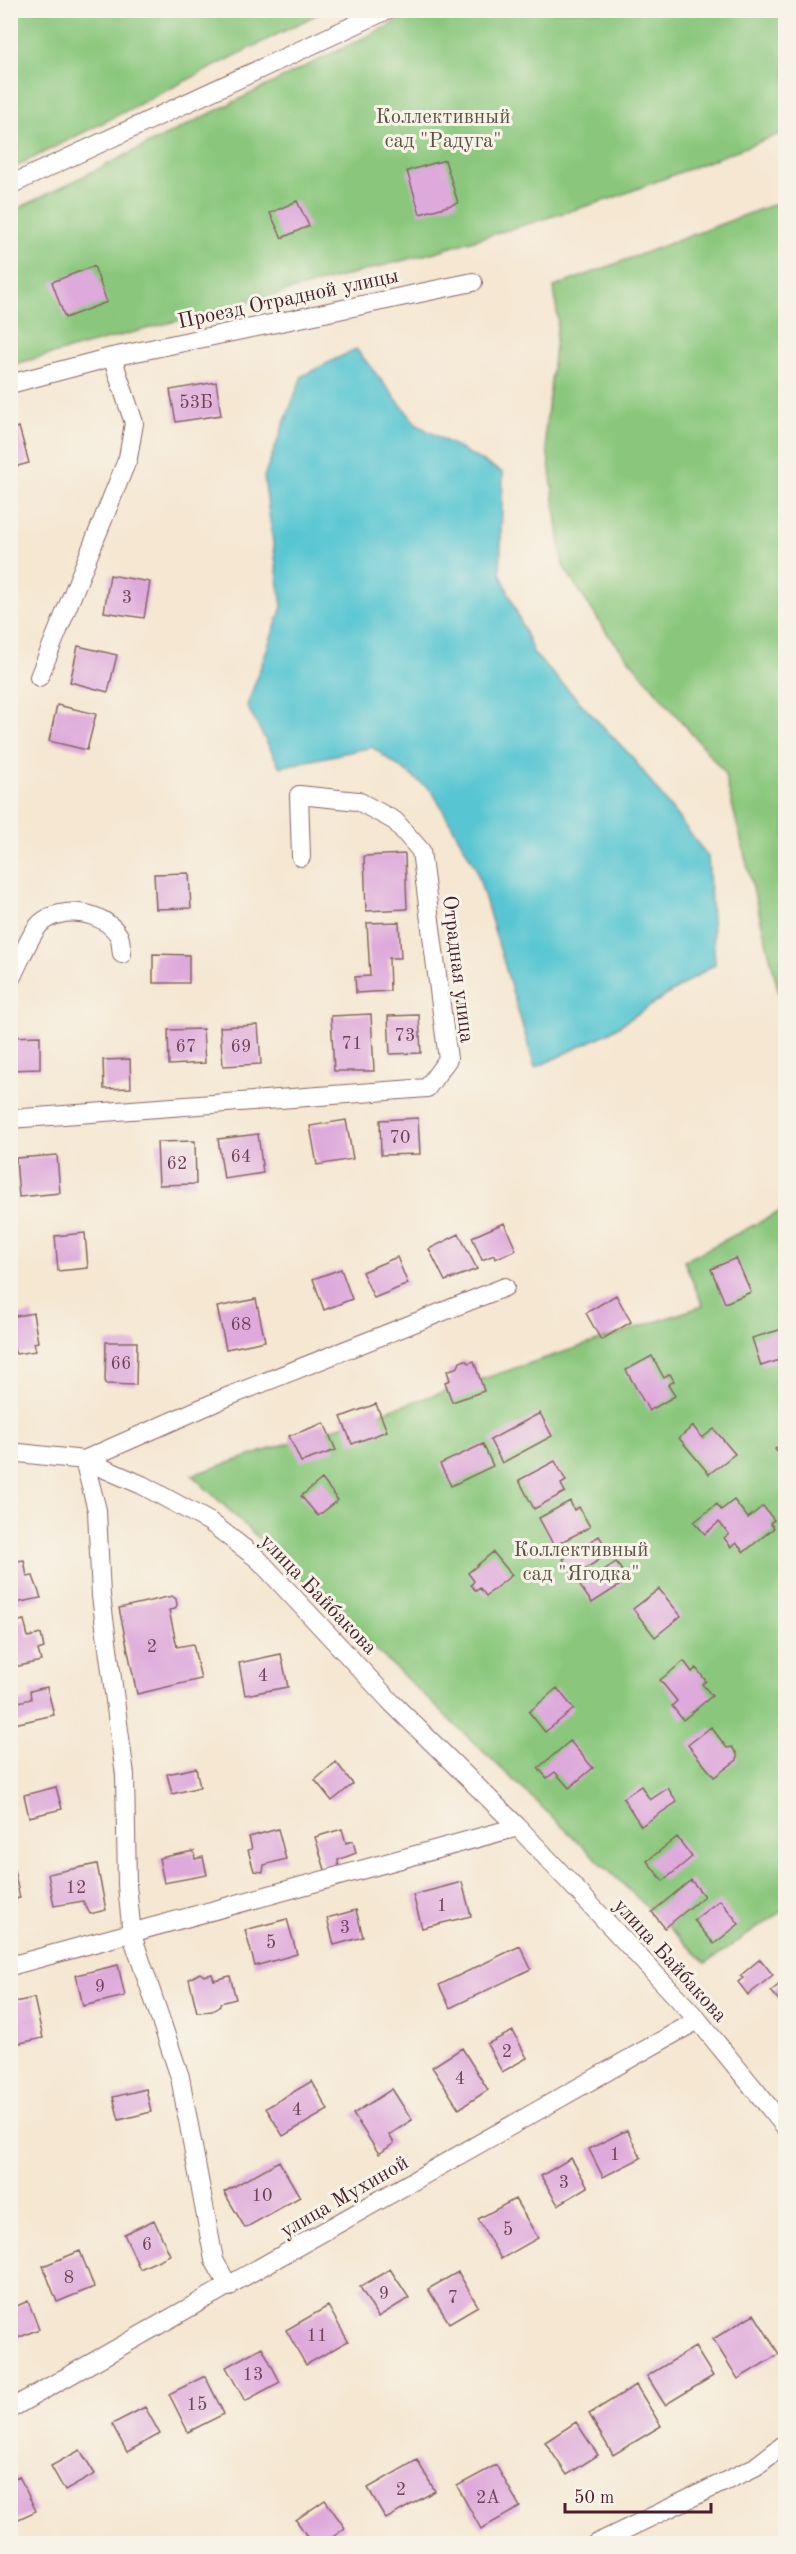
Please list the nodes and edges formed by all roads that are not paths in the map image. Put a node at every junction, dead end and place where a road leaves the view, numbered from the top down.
1 (387, 10) edge
2 (10, 185) edge
3 (473, 282) dead end
4 (112, 357) junction
5 (10, 384) edge
6 (39, 677) dead end
7 (301, 857) dead end
8 (122, 954) dead end
9 (10, 980) edge
10 (10, 1119) edge
11 (505, 1287) dead end
12 (10, 1452) edge
13 (84, 1461) junction
14 (518, 1827) junction
15 (132, 1935) junction
16 (10, 1966) edge
17 (698, 2020) junction
18 (786, 2128) edge
19 (229, 2287) junction
20 (10, 2409) edge
21 (786, 2443) edge
22 (595, 2544) edge

1 - 2 street
3 - 4 street, Проезд Отрадной улицы
4 - 5 street, Проезд Отрадной улицы
4 - 6 street
7 - 10 street, Отрадная улица
8 - 9 street
11 - 13 street
12 - 13 street, улица Байбакова
13 - 14 street, улица Байбакова
13 - 15 street
14 - 15 street
14 - 17 street, улица Байбакова
15 - 16 street
15 - 19 street
17 - 18 street, улица Байбакова
17 - 19 street, улица Мухиной
19 - 20 street, улица Мухиной
21 - 22 street

